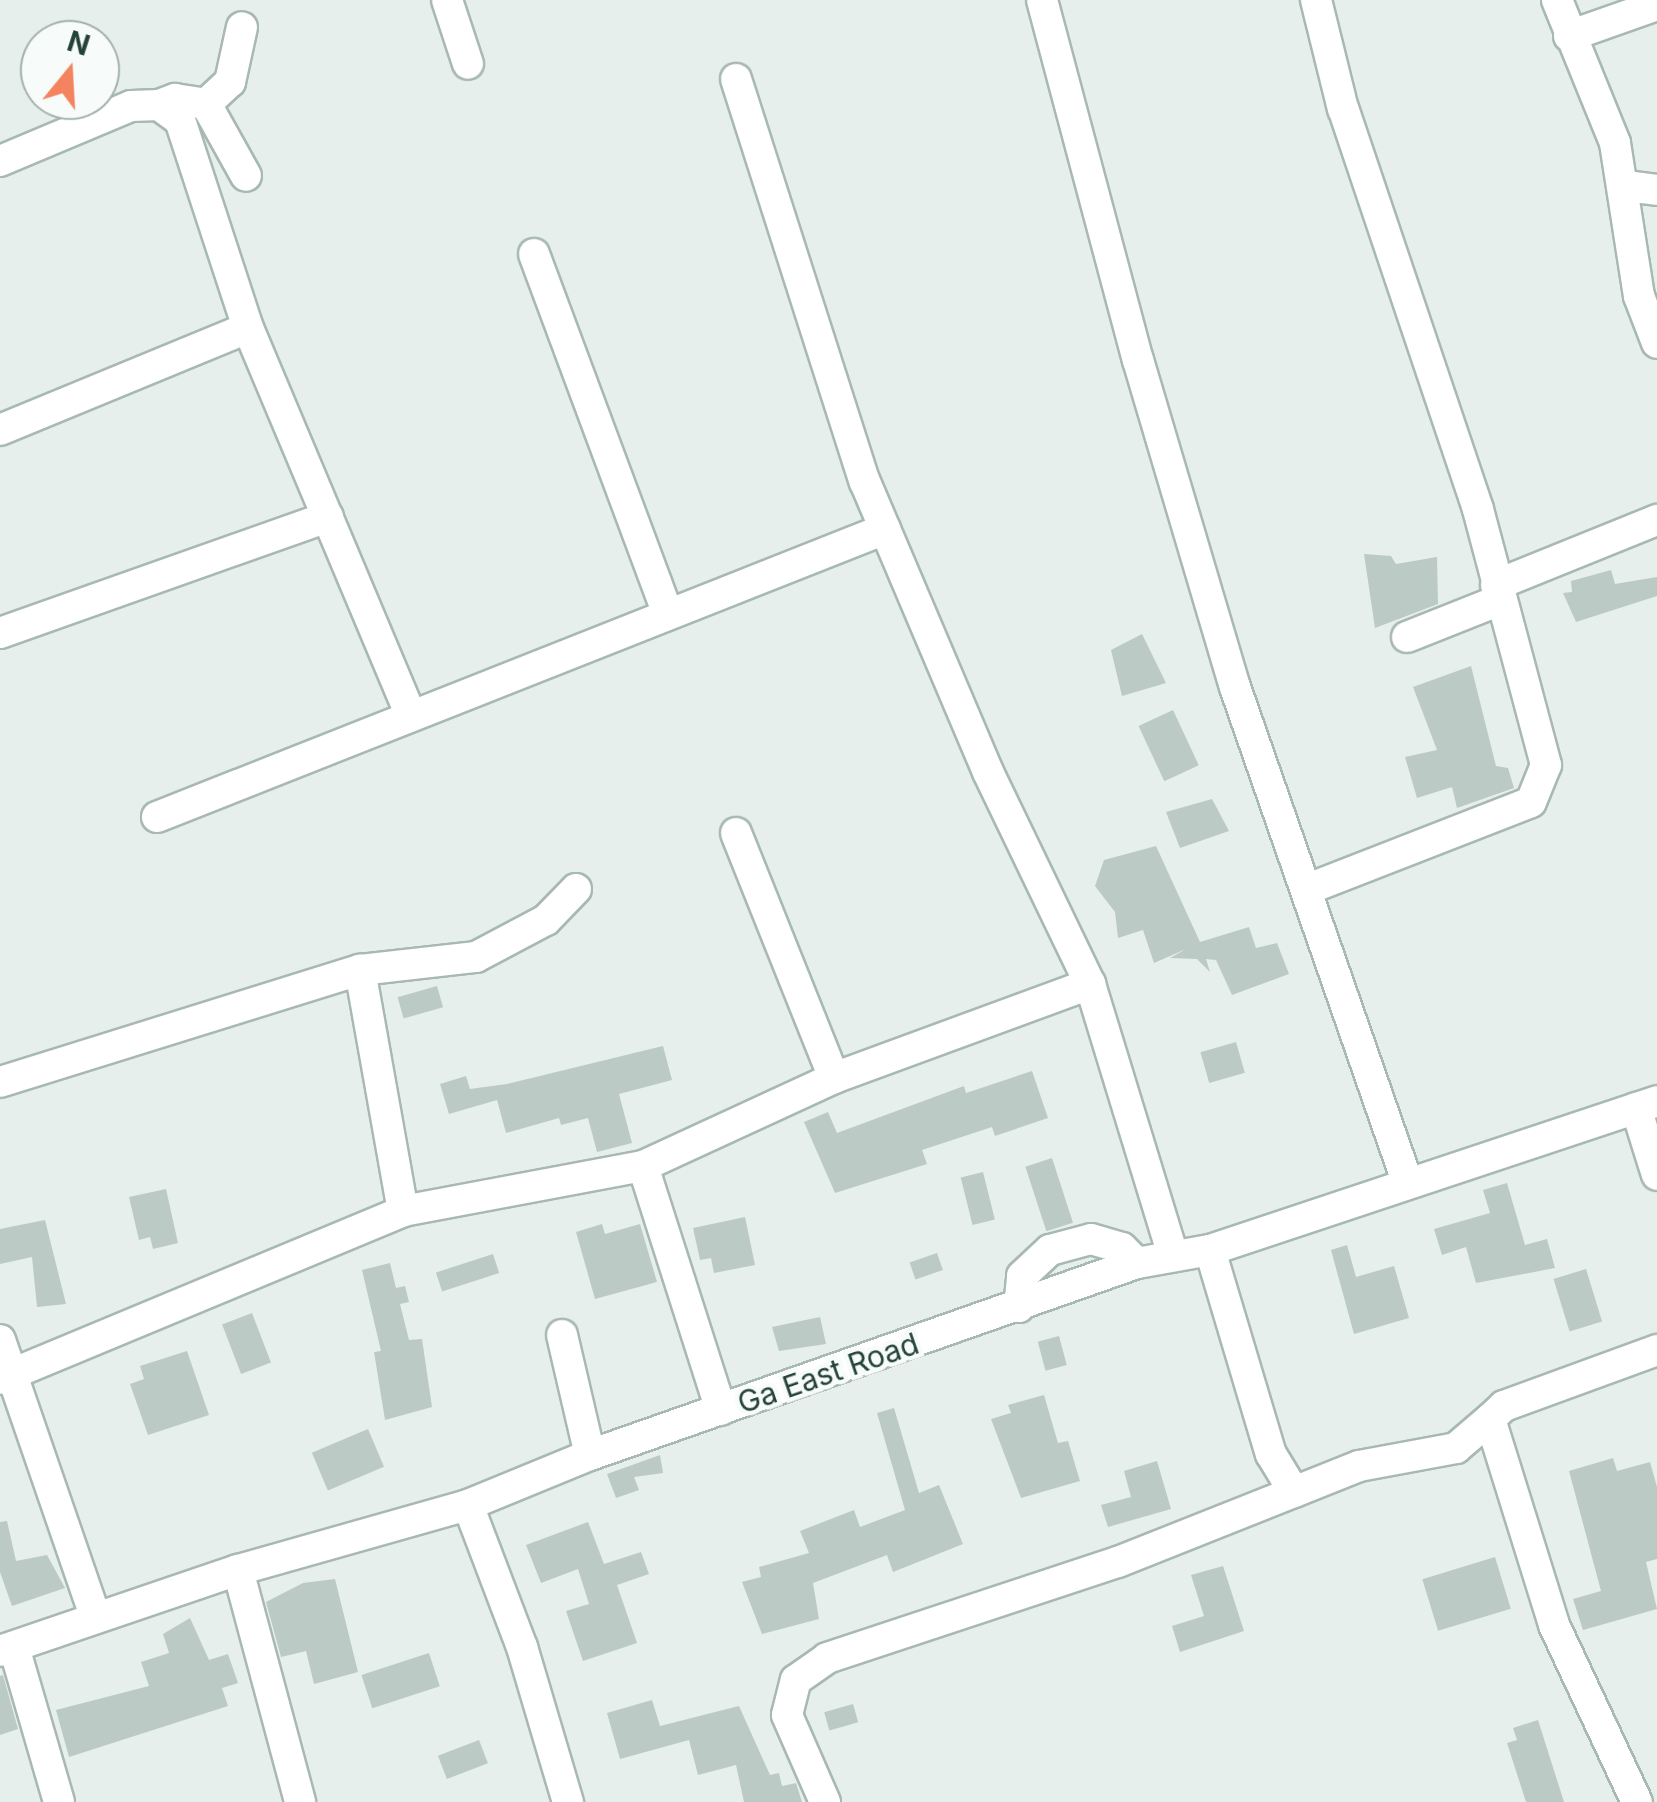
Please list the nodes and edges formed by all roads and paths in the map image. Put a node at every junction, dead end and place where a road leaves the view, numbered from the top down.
1 (448, 0) edge
2 (1042, 0) edge
3 (1316, 0) edge
4 (1557, 0) edge
5 (1657, 5) edge
6 (242, 28) dead end
7 (1569, 36) junction
8 (468, 64) dead end
9 (736, 78) dead end
10 (206, 104) junction
11 (159, 105) junction
12 (0, 162) edge
13 (246, 176) dead end
14 (1626, 186) junction
15 (1657, 190) edge
16 (534, 254) dead end
17 (248, 328) junction
18 (1657, 343) edge
19 (0, 430) edge
20 (328, 517) junction
21 (1657, 520) edge
22 (885, 528) junction
23 (1498, 593) junction
24 (668, 614) junction
25 (0, 632) edge
26 (1407, 637) dead end
27 (410, 714) junction
28 (157, 817) dead end
29 (736, 832) dead end
30 (576, 889) dead end
31 (1308, 889) junction
32 (360, 970) junction
33 (1090, 984) junction
34 (834, 1078) junction
35 (0, 1082) edge
36 (1646, 1105) edge
37 (643, 1166) junction
38 (1657, 1176) edge
39 (1408, 1184) junction
40 (403, 1211) junction
41 (1210, 1250) junction
42 (1174, 1255) junction
43 (1137, 1262) junction
44 (1019, 1306) junction
45 (562, 1335) dead end
46 (0, 1340) edge
47 (1657, 1350) edge
48 (6, 1377) edge
49 (720, 1410) junction
50 (1490, 1419) junction
51 (590, 1454) junction
52 (1294, 1492) junction
53 (468, 1505) junction
54 (238, 1570) junction
55 (95, 1616) junction
56 (7, 1649) edge
57 (59, 1802) edge
58 (300, 1802) edge
59 (568, 1802) edge
60 (825, 1802) edge
61 (1637, 1802) edge

1 - 8 street
2 - 31 street
3 - 23 street
4 - 7 street
5 - 7 street
6 - 10 street
7 - 14 street
9 - 22 street
10 - 11 street
10 - 13 street
11 - 12 street
11 - 17 street
14 - 15 street
14 - 18 street
16 - 24 street
17 - 19 street
17 - 20 street
20 - 25 street
20 - 27 street
21 - 23 street
22 - 24 street
22 - 33 street
23 - 26 street
23 - 31 street
24 - 27 street
27 - 28 street
29 - 34 street
30 - 32 street
31 - 39 street
32 - 35 street
32 - 40 street
33 - 34 street
33 - 42 street
34 - 37 street
36 - 38 street
36 - 39 street, Ga East Road
37 - 40 street
37 - 49 street
39 - 41 street, Ga East Road
40 - 48 street
41 - 42 street, Ga East Road
41 - 52 street
42 - 43 street, Ga East Road
43 - 44 street, Ga East Road
43 - 44 street
44 - 49 street, Ga East Road
45 - 51 street
46 - 48 street
47 - 50 street
48 - 55 street
49 - 51 street, Ga East Road
50 - 52 street
50 - 61 street
51 - 53 street, Ga East Road
52 - 60 street
53 - 54 street, Ga East Road
53 - 59 street
54 - 55 street, Ga East Road
54 - 58 street
55 - 56 street, Ga East Road
56 - 57 street

